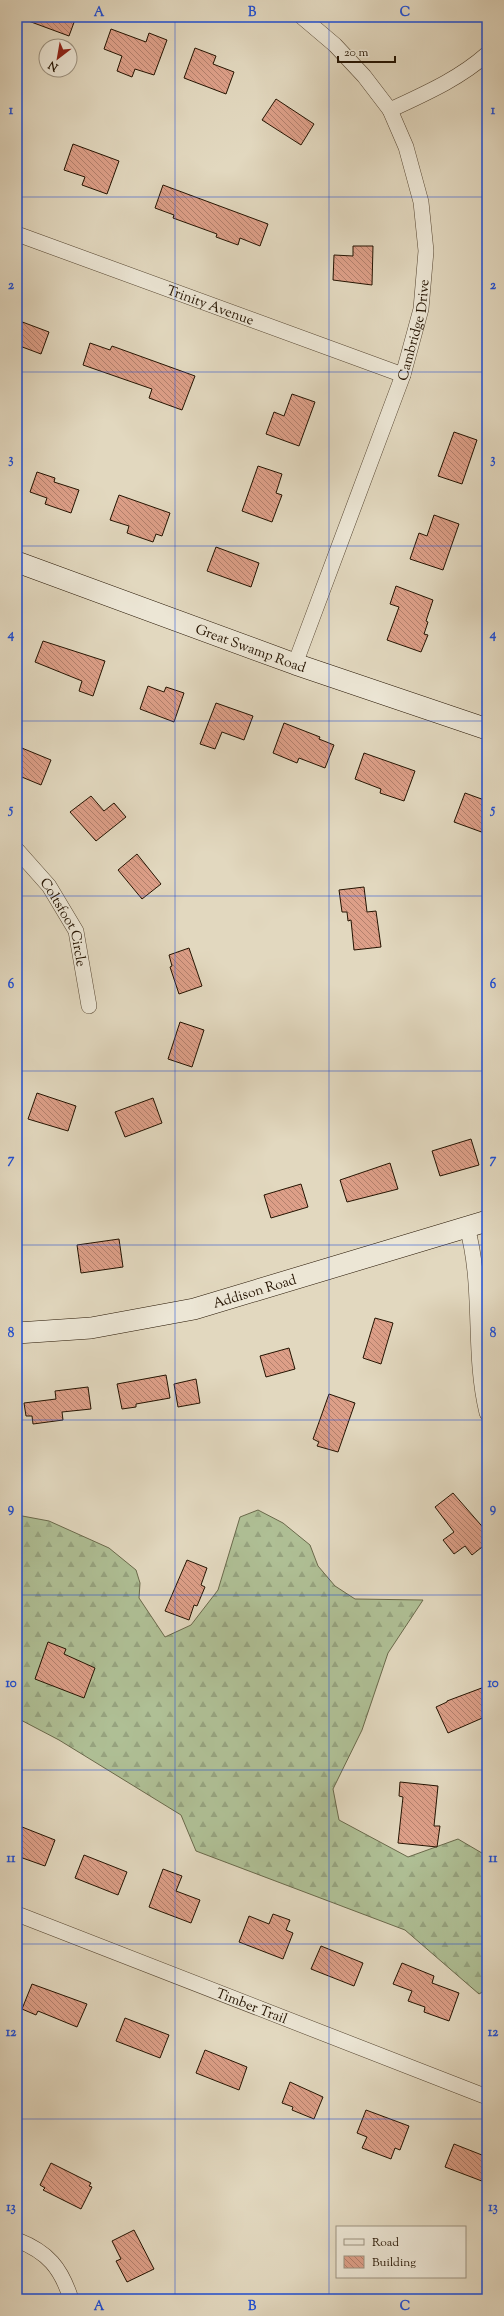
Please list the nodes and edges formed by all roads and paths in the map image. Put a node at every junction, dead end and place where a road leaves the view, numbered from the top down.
1 (302, 17) edge
2 (487, 54) edge
3 (390, 110) junction
4 (17, 234) edge
5 (403, 375) junction
6 (17, 562) edge
7 (295, 664) junction
8 (487, 729) edge
9 (17, 850) edge
10 (89, 1006) dead end
11 (487, 1221) edge
12 (467, 1227) junction
13 (17, 1333) edge
14 (487, 1413) edge
15 (17, 1914) edge
16 (487, 2097) edge
17 (17, 2240) edge
18 (71, 2299) edge

1 - 3 street, Cambridge Drive
2 - 3 street
3 - 5 street, Cambridge Drive
4 - 5 street, Trinity Avenue
5 - 7 street, Cambridge Drive
6 - 7 street, Great Swamp Road
7 - 8 street, Great Swamp Road
9 - 10 street, Coltsfoot Circle
11 - 12 street, Addison Road
12 - 13 street, Addison Road
12 - 14 street
15 - 16 street, Timber Trail
17 - 18 street

